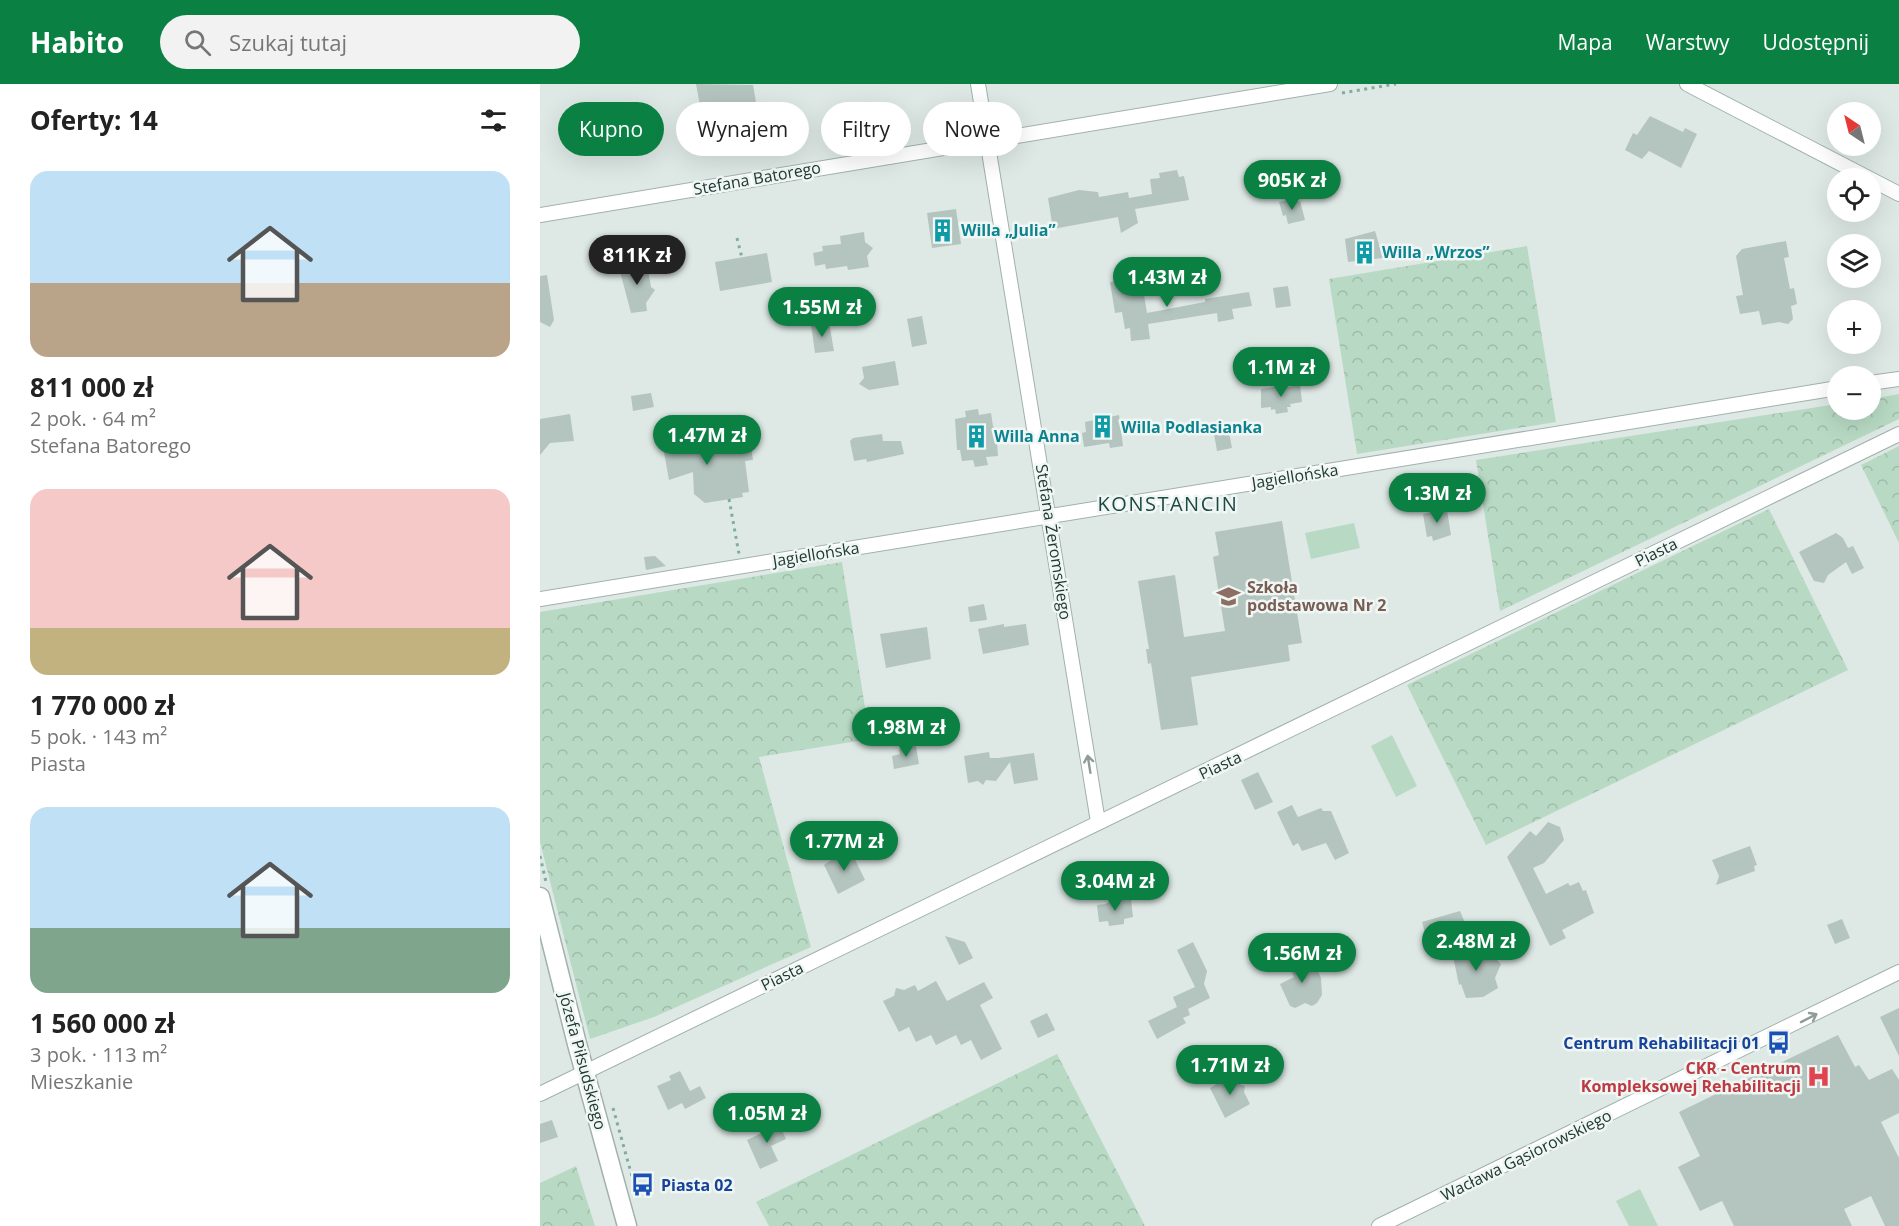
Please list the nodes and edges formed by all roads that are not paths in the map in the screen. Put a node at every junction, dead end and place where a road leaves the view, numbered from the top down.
1 (978, 84) edge
2 (1330, 84) edge
3 (1687, 84) edge
4 (981, 102) edge
5 (1022, 133) edge
6 (923, 150) edge
7 (990, 156) edge
8 (1899, 194) edge
9 (540, 215) edge
10 (1899, 379) edge
11 (1881, 381) edge
12 (1827, 390) edge
13 (1899, 434) edge
14 (1050, 517) junction
15 (540, 599) edge
16 (1098, 822) junction
17 (540, 897) edge
18 (1899, 972) edge
19 (584, 1072) junction
20 (540, 1094) edge
21 (1399, 1222) edge
22 (627, 1226) edge
23 (1379, 1226) edge

1 - 4 street, Stefana Żeromskiego
2 - 5 street, Stefana Batorego
3 - 8 street
6 - 9 street, Stefana Batorego
7 - 14 street, Stefana Żeromskiego
10 - 11 street
12 - 14 street, Jagiellońska
13 - 16 street, Piasta
14 - 15 street, Jagiellońska
16 -> 14 street, Stefana Żeromskiego
16 - 19 street, Piasta
17 - 19 street, Józefa Piłsudskiego
21 -> 18 street, Wacława Gąsiorowskiego
19 - 20 street, Piasta
19 - 22 street, Józefa Piłsudskiego
21 - 23 street, Wacława Gąsiorowskiego

